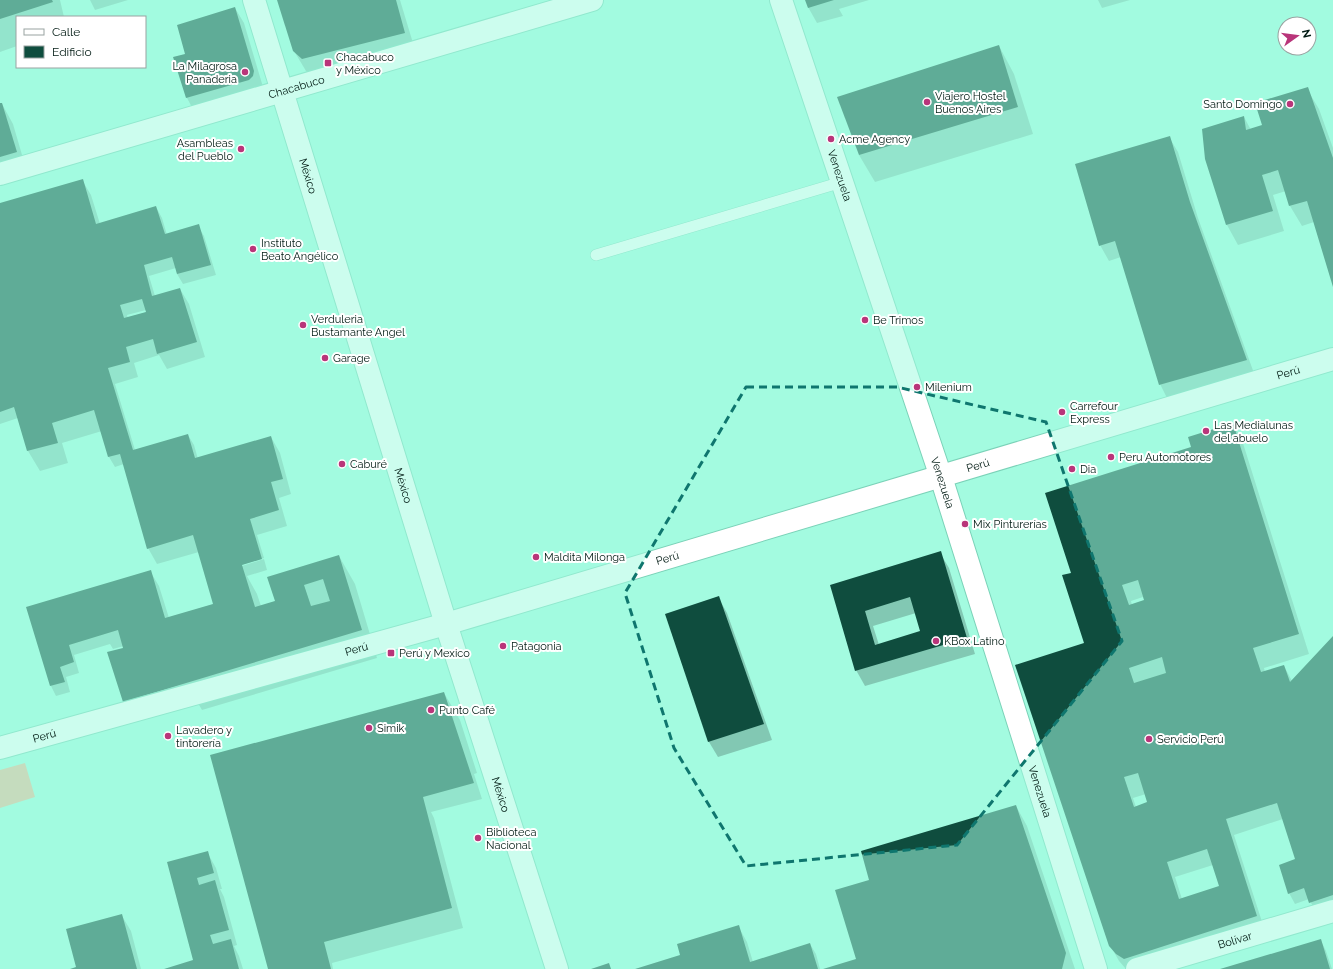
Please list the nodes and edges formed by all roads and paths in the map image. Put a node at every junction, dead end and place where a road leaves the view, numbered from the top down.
1 (254, 0) edge
2 (592, 0) edge
3 (781, 0) edge
4 (282, 91) junction
5 (0, 174) edge
6 (842, 182) junction
7 (596, 255) dead end
8 (1333, 359) edge
9 (941, 477) junction
10 (446, 624) junction
11 (0, 748) edge
12 (1333, 911) edge
13 (558, 969) edge
14 (1096, 969) edge
15 (1137, 969) edge

1 - 4 street, México
2 - 4 street, Chacabuco
3 - 6 street, Venezuela
4 - 5 street, Chacabuco
4 - 10 street, México
6 - 7 lane
6 - 9 street, Venezuela
8 - 9 street, Perú
9 - 10 street, Perú
9 - 14 street, Venezuela
10 - 11 street, Perú
10 - 13 street, México
12 - 15 street, Bolívar

